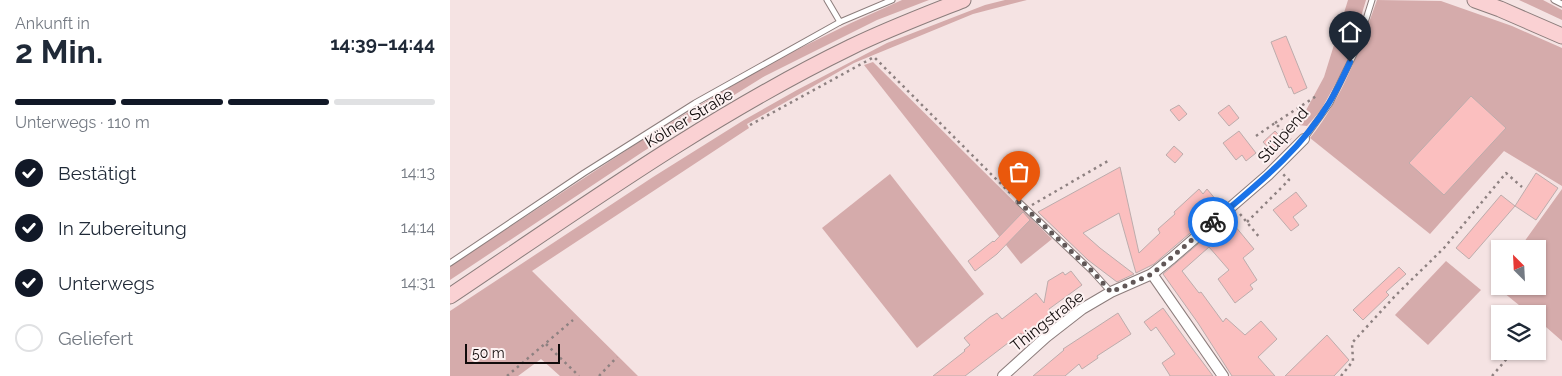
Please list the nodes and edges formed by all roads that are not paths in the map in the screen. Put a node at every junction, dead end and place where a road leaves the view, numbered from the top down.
1 (827, 0) edge
2 (892, 0) edge
3 (963, 0) edge
4 (1372, 0) edge
5 (1475, 0) edge
6 (1554, 0) edge
7 (1562, 4) edge
8 (840, 22) junction
9 (1562, 36) edge
10 (1300, 142) joint
11 (1019, 202) road end
12 (450, 263) edge
13 (1152, 274) junction
14 (1111, 292) junction
15 (450, 296) edge
16 (1003, 376) edge
17 (1223, 376) edge

1 - 8 lane
2 - 8 lane
3 - 15 main road, Kölner Straße
4 - 10 lane, Stülpend
5 - 9 main road
6 - 7 lane
8 - 12 lane
10 - 13 street, Stülpend
11 - 14 lane, Thingstraße
13 - 14 street, Thingstraße
13 - 17 street
14 - 16 street, Thingstraße

